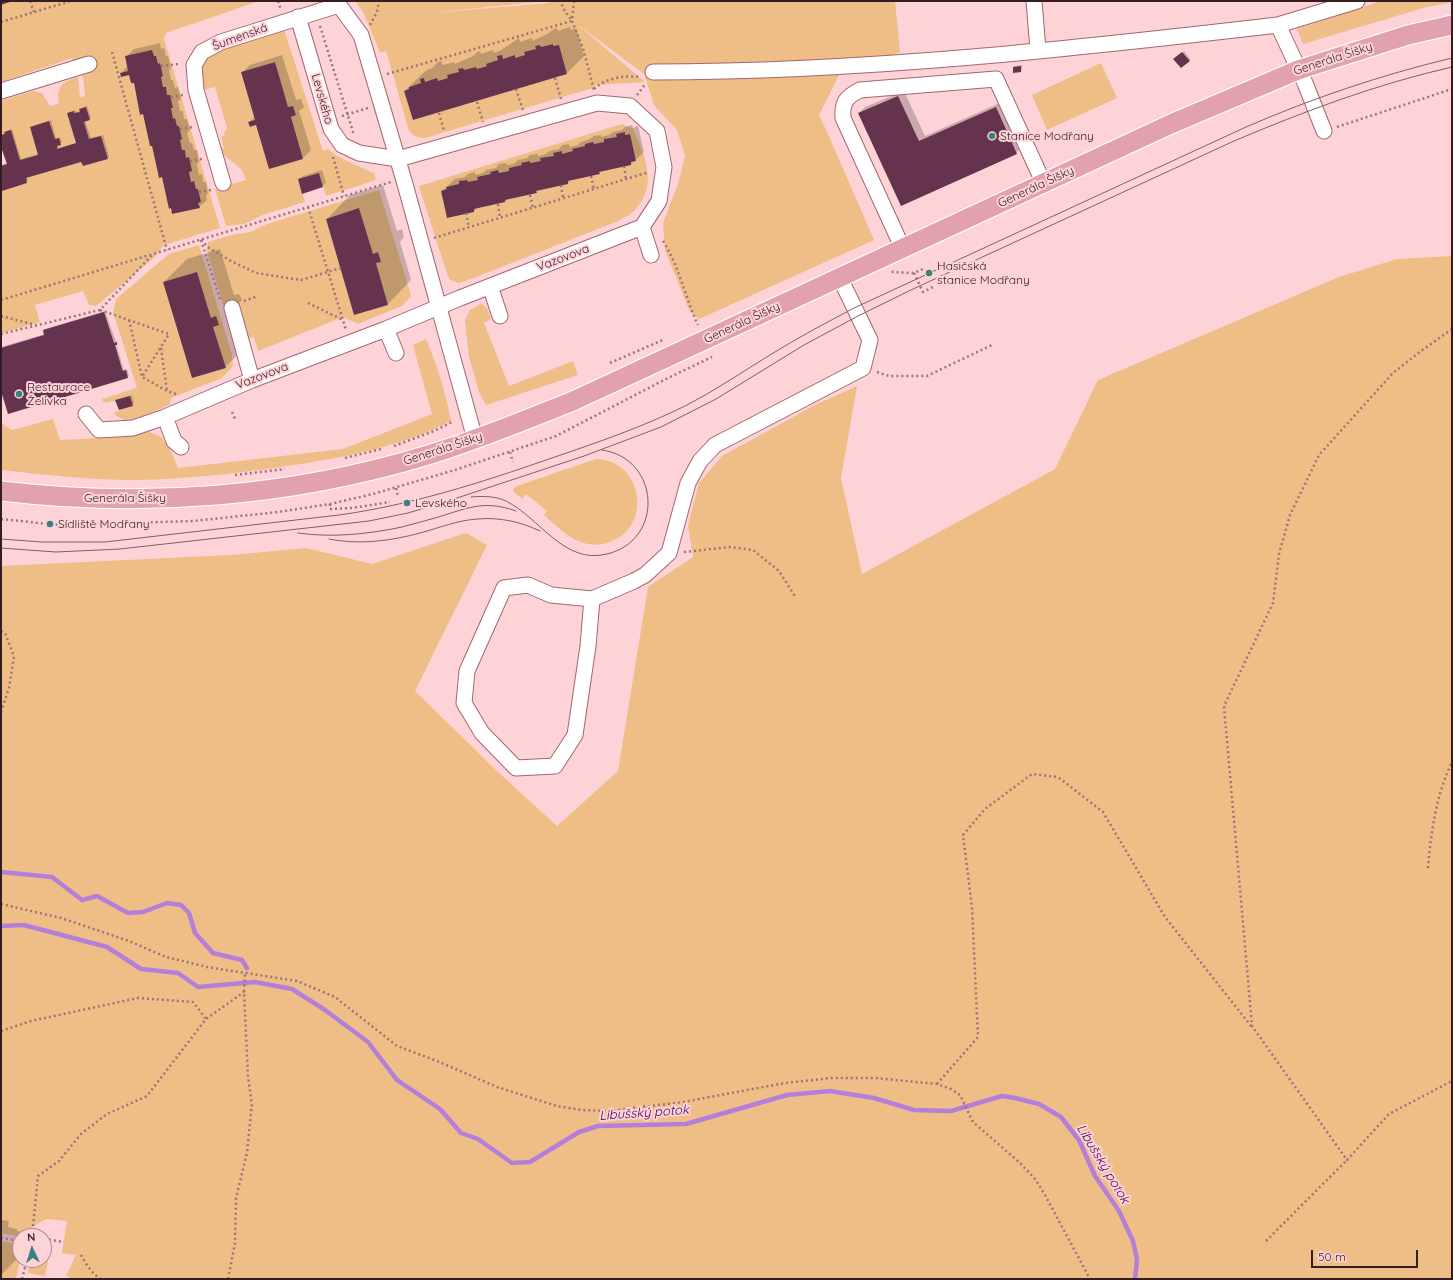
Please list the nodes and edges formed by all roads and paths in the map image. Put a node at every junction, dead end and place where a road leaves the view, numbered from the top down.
1 (30, 1) edge
2 (71, 1) edge
3 (379, 1) edge
4 (561, 1) edge
5 (574, 1) edge
6 (1034, 1) edge
7 (1356, 1) edge
8 (338, 3) edge
9 (34, 12) junction
10 (315, 12) junction
11 (298, 17) junction
12 (572, 21) junction
13 (1, 22) edge
14 (1278, 25) junction
15 (1452, 25) edge
16 (363, 40) junction
17 (1038, 50) junction
18 (112, 52) dead end
19 (89, 64) dead end
20 (179, 64) dead end
21 (161, 66) dead end
22 (1298, 70) junction
23 (653, 72) junction
24 (374, 78) junction
25 (555, 78) dead end
26 (516, 89) dead end
27 (1452, 89) edge
28 (1, 91) edge
29 (187, 94) dead end
30 (595, 96) junction
31 (171, 97) dead end
32 (562, 99) dead end
33 (477, 102) dead end
34 (381, 104) junction
35 (630, 106) junction
36 (523, 111) dead end
37 (438, 113) dead end
38 (348, 115) junction
39 (328, 121) junction
40 (483, 122) dead end
41 (196, 127) dead end
42 (180, 129) dead end
43 (1324, 131) joint
44 (445, 134) dead end
45 (332, 152) dead end
46 (359, 153) junction
47 (205, 158) dead end
48 (398, 159) junction
49 (190, 161) dead end
50 (624, 166) dead end
51 (652, 171) dead end
52 (590, 176) dead end
53 (626, 179) junction
54 (391, 182) dead end
55 (1044, 184) junction
56 (560, 185) dead end
57 (218, 186) joint
58 (594, 189) junction
59 (199, 192) dead end
60 (530, 194) dead end
61 (344, 196) junction
62 (563, 198) junction
63 (498, 204) dead end
64 (308, 208) junction
65 (533, 208) junction
66 (466, 214) dead end
67 (500, 218) junction
68 (469, 227) junction
69 (642, 229) junction
70 (434, 238) dead end
71 (201, 239) junction
72 (902, 249) junction
73 (167, 250) junction
74 (153, 254) junction
75 (651, 255) dead end
76 (341, 268) dead end
77 (328, 272) junction
78 (914, 273) dead end
79 (840, 278) junction
80 (490, 286) junction
81 (933, 287) dead end
82 (1, 300) edge
83 (308, 303) dead end
84 (232, 308) joint
85 (439, 308) junction
86 (100, 310) junction
87 (1, 316) edge
88 (500, 316) dead end
89 (129, 320) junction
90 (343, 320) junction
91 (37, 325) junction
92 (698, 325) dead end
93 (386, 329) junction
94 (1452, 329) edge
95 (1, 334) edge
96 (667, 338) dead end
97 (350, 342) junction
98 (994, 344) dead end
99 (161, 348) junction
100 (396, 353) dead end
101 (713, 356) dead end
102 (610, 363) dead end
103 (863, 368) junction
104 (142, 377) junction
105 (252, 380) junction
106 (167, 391) junction
107 (202, 401) junction
108 (232, 412) dead end
109 (86, 414) dead end
110 (165, 417) junction
111 (236, 421) dead end
112 (452, 422) dead end
113 (475, 439) junction
114 (181, 447) dead end
115 (390, 447) dead end
116 (383, 449) dead end
117 (340, 459) dead end
118 (513, 462) dead end
119 (288, 468) dead end
120 (234, 475) dead end
121 (396, 488) dead end
122 (1, 491) edge
123 (398, 497) dead end
124 (390, 502) dead end
125 (330, 504) dead end
126 (1, 519) edge
127 (50, 524) dead end
128 (669, 553) junction
129 (796, 598) dead end
130 (592, 599) junction
131 (1, 631) edge
132 (1, 712) edge
133 (1452, 762) edge
134 (1428, 868) dead end
135 (1, 904) edge
136 (245, 972) junction
137 (244, 992) junction
138 (206, 1019) junction
139 (1252, 1026) junction
140 (1, 1031) edge
141 (1452, 1081) edge
142 (937, 1084) junction
143 (1347, 1160) junction
144 (33, 1228) edge
145 (1, 1238) edge
146 (12, 1240) edge
147 (52, 1240) edge
148 (64, 1242) dead end
149 (1266, 1242) dead end
150 (81, 1255) dead end
151 (25, 1268) edge
152 (22, 1279) edge
153 (101, 1279) edge
154 (228, 1279) edge
155 (1090, 1279) edge

1 - 9 path
2 - 9 path
3 - 16 path
4 - 12 path
5 - 12 path
6 - 17 street
7 - 14 street
8 - 10 street, Šumenská
8 - 16 street
9 - 13 path
10 - 11 street, Šumenská
10 - 38 path
11 - 39 street, Levského
11 - 57 street, Šumenská
12 - 24 path
12 - 30 path
14 - 17 street
14 - 22 street
15 - 22 main road, Generála Šišky
16 - 24 street
17 - 23 street
18 - 73 path
19 - 28 street
20 - 21 path
22 - 43 street
22 - 55 main road, Generála Šišky
23 - 30 path
23 - 35 path
24 - 34 street
25 - 32 path
26 - 36 path
27 - 43 path
29 - 31 path
30 - 35 street
30 - 48 street
33 - 40 path
34 - 38 path
34 - 48 street
35 - 69 street
37 - 44 path
38 - 39 path
38 - 46 path
39 - 46 street, Levského
41 - 42 path
45 - 61 path
46 - 48 street, Levského
47 - 49 path
48 - 85 street
50 - 53 path
51 - 53 path
52 - 58 path
53 - 58 path
54 - 61 path
55 - 72 main road, Generála Šišky
55 - 72 street
56 - 62 path
57 - 59 path
58 - 62 path
60 - 65 path
61 - 64 path
62 - 65 path
63 - 67 path
64 - 71 path
64 - 77 path
65 - 67 path
66 - 68 path
67 - 68 path
68 - 70 path
69 - 75 street
69 - 80 street, Vazovova
69 - 92 path
71 - 73 path
71 - 77 path
71 - 84 path
72 - 79 main road, Generála Šišky
73 - 74 path
74 - 82 path
74 - 86 path
76 - 77 path
77 - 90 path
78 - 81 path
79 - 103 street
79 - 113 main road, Generála Šišky
80 - 85 street, Vazovova
80 - 88 street
83 - 90 path
84 - 105 street
85 - 93 street, Vazovova
85 - 113 street
86 - 89 path
86 - 91 path
87 - 91 path
89 - 99 path
89 - 104 path
90 - 97 path
91 - 95 path
93 - 97 street, Vazovova
93 - 100 street
94 - 139 path
96 - 102 path
97 - 105 street, Vazovova
98 - 103 path
99 - 104 path
99 - 106 path
101 - 118 path
103 - 128 street
104 - 106 path
105 - 107 street, Vazovova
106 - 107 path
107 - 110 street, Vazovova
108 - 111 path
109 - 110 street, Vazovova
110 - 114 street
112 - 115 path
113 - 122 main road, Generála Šišky
116 - 117 path
119 - 120 path
121 - 123 path
124 - 125 path
126 - 127 path
128 - 129 path
128 - 130 street
130 - 130 street
131 - 132 path
133 - 134 path
135 - 136 path
136 - 137 path
136 - 142 path
137 - 138 path
137 - 154 path
138 - 140 path
138 - 144 path
139 - 142 path
139 - 143 path
141 - 143 path
142 - 155 path
143 - 149 path
145 - 146 path
147 - 148 path
150 - 153 path
151 - 152 path

